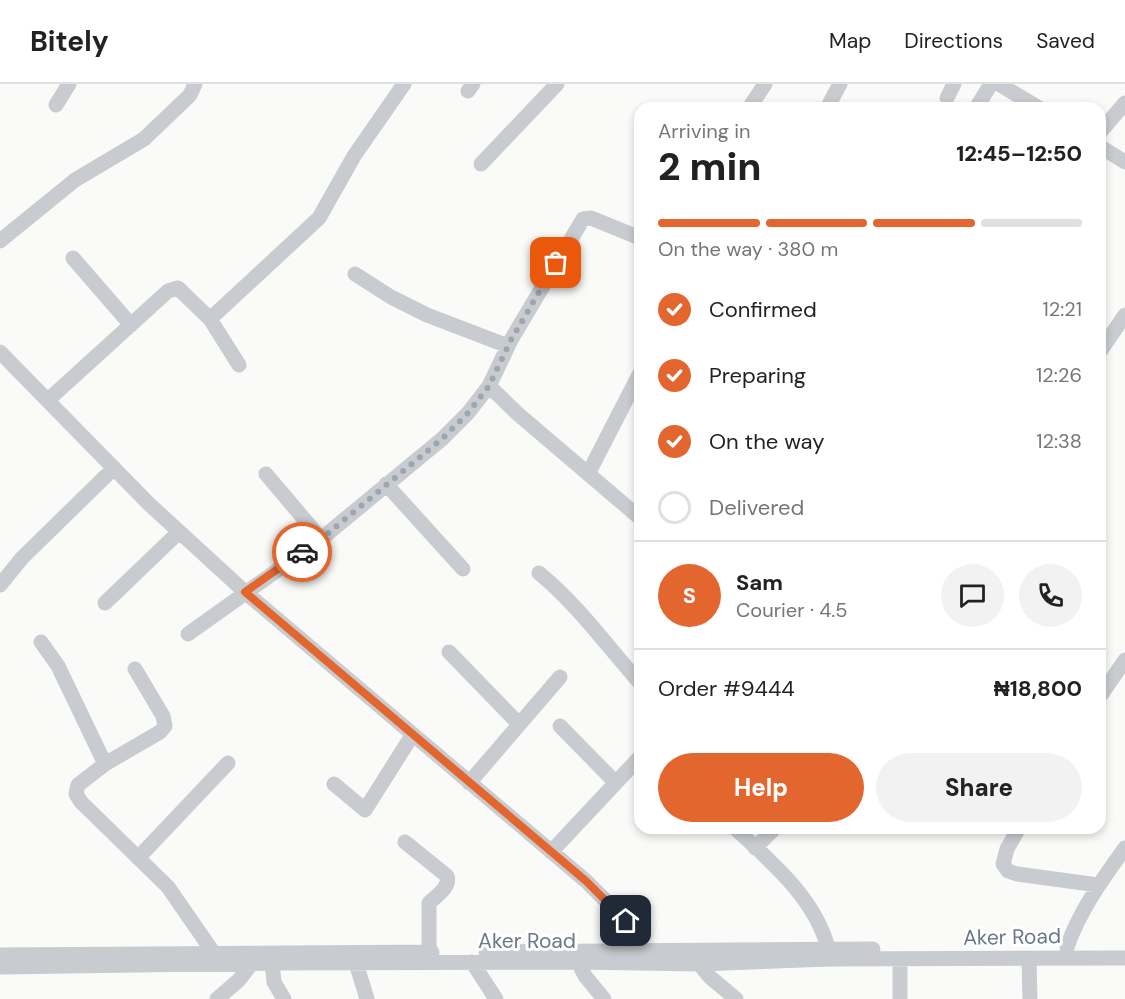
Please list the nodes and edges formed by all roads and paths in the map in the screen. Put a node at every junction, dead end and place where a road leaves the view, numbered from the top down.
1 (69, 84) edge
2 (195, 84) edge
3 (404, 84) edge
4 (557, 84) edge
5 (765, 84) edge
6 (840, 84) edge
7 (954, 84) edge
8 (990, 84) edge
9 (999, 84) edge
10 (1020, 89) edge
11 (947, 98) dead end
12 (753, 102) edge
13 (830, 102) edge
14 (980, 102) edge
15 (1033, 102) edge
16 (1125, 103) edge
17 (56, 105) dead end
18 (1106, 125) edge
19 (1106, 150) edge
20 (1125, 162) edge
21 (481, 164) dead end
22 (634, 236) edge
23 (0, 241) edge
24 (73, 258) dead end
25 (355, 274) dead end
26 (1125, 315) edge
27 (210, 319) junction
28 (130, 325) junction
29 (1106, 343) edge
30 (508, 346) junction
31 (0, 352) edge
32 (239, 364) dead end
33 (634, 385) edge
34 (489, 386) junction
35 (48, 400) junction
36 (114, 468) junction
37 (266, 474) dead end
38 (588, 474) junction
39 (386, 484) junction
40 (634, 513) edge
41 (179, 532) junction
42 (321, 539) junction
43 (463, 569) dead end
44 (539, 573) dead end
45 (0, 585) edge
46 (245, 592) junction
47 (105, 603) dead end
48 (188, 634) dead end
49 (41, 642) dead end
50 (449, 652) dead end
51 (1125, 660) edge
52 (135, 669) dead end
53 (634, 676) edge
54 (560, 677) dead end
55 (1106, 688) edge
56 (519, 724) junction
57 (560, 726) dead end
58 (413, 734) junction
59 (228, 763) dead end
60 (105, 764) junction
61 (634, 764) edge
62 (469, 783) junction
63 (616, 783) junction
64 (334, 784) dead end
65 (741, 834) edge
66 (769, 834) edge
67 (1015, 834) edge
68 (405, 842) dead end
69 (755, 848) junction
70 (1125, 848) edge
71 (551, 852) junction
72 (138, 858) junction
73 (1098, 885) junction
74 (1067, 947) junction
75 (828, 948) junction
76 (1125, 948) edge
77 (640, 950) junction
78 (213, 952) junction
79 (429, 952) junction
80 (0, 955) edge
81 (412, 958) junction
82 (1125, 958) edge
83 (900, 959) junction
84 (1029, 959) junction
85 (472, 962) junction
86 (578, 962) junction
87 (252, 963) junction
88 (272, 963) junction
89 (356, 963) junction
90 (699, 964) junction
91 (0, 967) edge
92 (217, 999) edge
93 (284, 999) edge
94 (367, 999) edge
95 (496, 999) edge
96 (604, 999) edge
97 (736, 999) edge
98 (900, 999) edge
99 (1030, 999) edge

1 - 17 street
2 - 23 street
3 - 27 street
4 - 21 street
5 - 12 street
6 - 13 street
7 - 11 street
8 - 14 street
9 - 10 street
10 - 15 street
16 - 18 street
19 - 20 street
22 - 30 street
24 - 28 street
25 - 30 street
26 - 29 street
27 - 28 street
27 - 32 street
28 - 35 street
30 - 34 street
31 - 35 street
33 - 38 street
34 - 38 street
34 - 39 street
35 - 36 street
36 - 41 street
36 - 45 street
37 - 42 street
38 - 40 street
39 - 42 street
39 - 43 street
41 - 46 street
41 - 47 street
42 - 46 street
44 - 53 street
46 - 48 street
46 - 58 street
49 - 60 street
50 - 56 street
51 - 55 street
52 - 60 street
54 - 56 street
56 - 62 street
57 - 63 street
58 - 62 street
58 - 64 street
59 - 72 street
60 - 72 street
61 - 63 street
62 - 71 street
63 - 71 street
65 - 69 street
66 - 69 street
67 - 73 street
68 - 79 street
69 - 75 street
70 - 73 street
71 - 77 street
72 - 78 street
73 - 74 street
74 - 75 street, Aker Road
74 - 76 street, Aker Road
75 - 77 street, Aker Road
77 - 79 street, Aker Road
78 - 80 street, Aker Road
78 - 81 street, Aker Road
79 - 81 street, Aker Road
81 - 85 street, Aker Road
81 - 89 street, Aker Road
82 - 84 street, Aker Road
83 - 84 street, Aker Road
83 - 90 street, Aker Road
83 - 98 street
84 - 99 street
85 - 86 street, Aker Road
85 - 95 street
86 - 90 street, Aker Road
86 - 96 street
87 - 88 street, Aker Road
87 - 91 street, Aker Road
87 - 92 street
88 - 89 street, Aker Road
88 - 93 street
89 - 94 street
90 - 97 street

